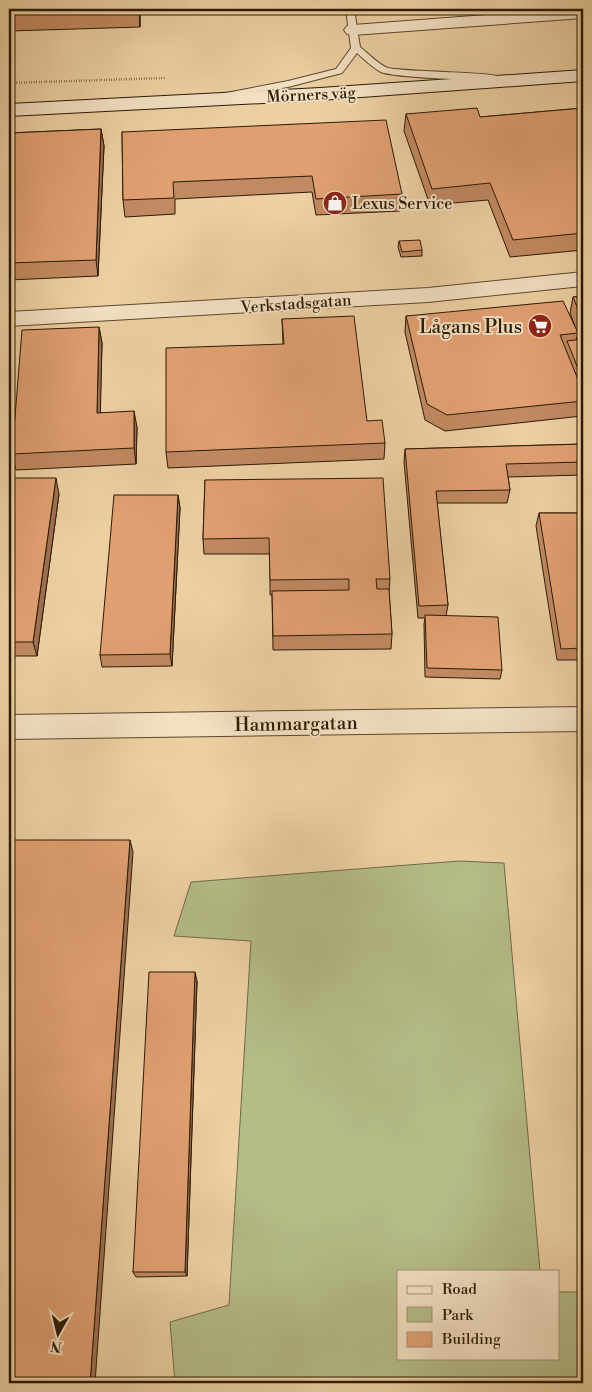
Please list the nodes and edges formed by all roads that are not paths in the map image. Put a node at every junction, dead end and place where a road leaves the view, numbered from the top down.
1 (350, 9) edge
2 (583, 13) edge
3 (353, 30) junction
4 (356, 48) junction
5 (581, 76) edge
6 (194, 101) junction
7 (9, 109) edge
8 (583, 279) edge
9 (9, 318) edge
10 (583, 719) edge
11 (9, 727) edge

1 - 3 lane
2 - 3 street
3 - 4 lane
4 - 5 lane
4 - 6 lane
5 - 6 street, Mörners väg
6 - 7 street, Mörners väg
8 - 9 street, Verkstadsgatan
10 - 11 street, Hammargatan

